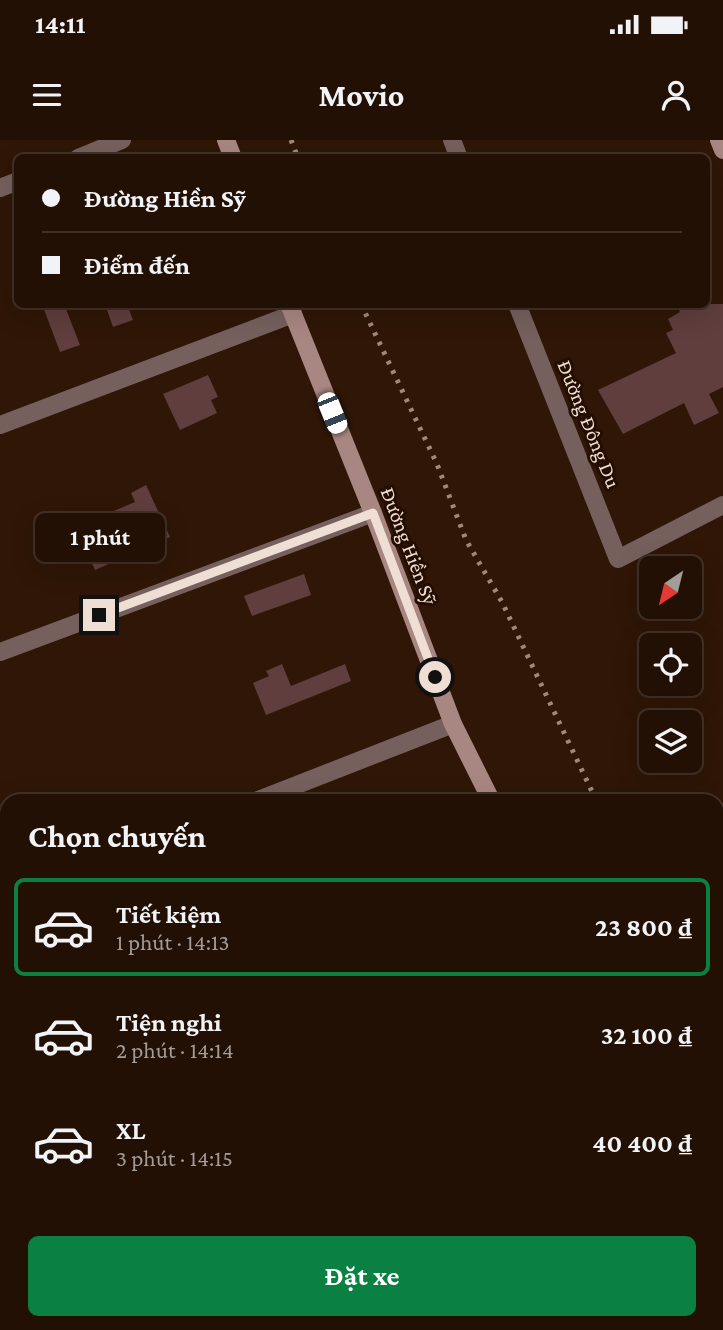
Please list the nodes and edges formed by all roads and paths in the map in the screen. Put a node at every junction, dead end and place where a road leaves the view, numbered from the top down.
1 (122, 140) edge
2 (719, 140) edge
3 (723, 149) edge
4 (88, 154) edge
5 (519, 308) edge
6 (291, 309) edge
7 (0, 425) edge
8 (723, 505) edge
9 (373, 513) junction
10 (0, 652) edge
11 (453, 724) junction
12 (274, 794) edge
13 (488, 794) edge

1 - 4 street
2 - 3 street
5 - 8 street, Đường Đông Du
6 - 7 street
6 - 9 street, Đường Hiền Sỹ
9 - 10 street
9 - 11 street, Đường Hiền Sỹ
11 - 12 street
11 - 13 street, Đường Hiền Sỹ

